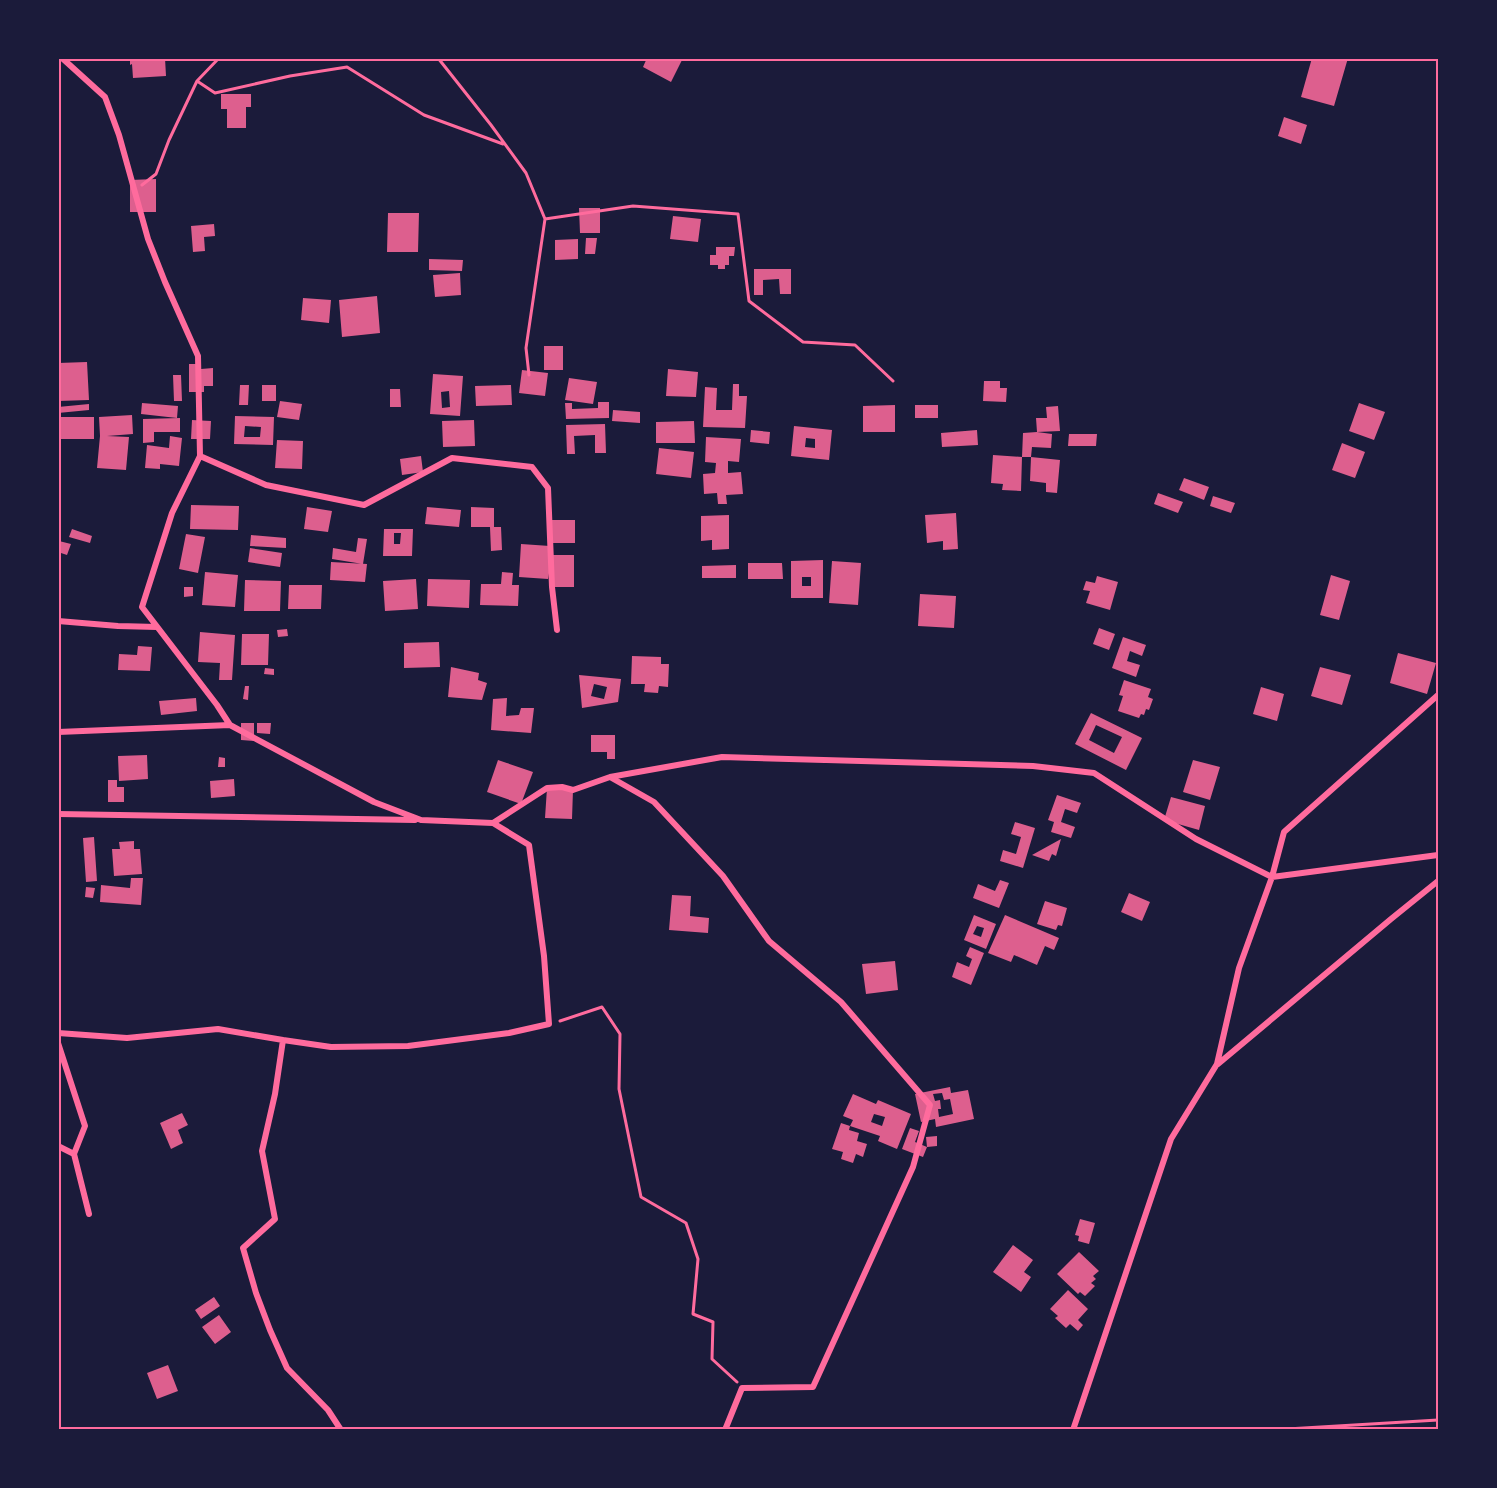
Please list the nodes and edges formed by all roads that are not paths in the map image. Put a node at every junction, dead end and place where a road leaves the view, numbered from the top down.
1 (62, 58) edge
2 (200, 456) junction
3 (58, 621) edge
4 (157, 627) junction
5 (557, 630) dead end
6 (1438, 695) edge
7 (230, 725) junction
8 (58, 732) edge
9 (610, 777) junction
10 (58, 814) edge
11 (422, 820) junction
12 (493, 823) junction
13 (1438, 855) edge
14 (1272, 877) junction
15 (1438, 881) edge
16 (58, 1033) edge
17 (283, 1040) junction
18 (58, 1043) edge
19 (1217, 1064) junction
20 (58, 1146) edge
21 (74, 1154) junction
22 (89, 1214) dead end
23 (341, 1430) edge
24 (725, 1430) edge
25 (1073, 1430) edge

1 - 2 street
2 - 4 street
2 - 5 street
3 - 4 street
4 - 7 street
6 - 14 street
7 - 8 street
7 - 11 street
9 - 12 street
9 - 14 street
9 - 24 street
10 - 11 street
11 - 12 street
12 - 17 street
13 - 14 street
14 - 19 street
15 - 19 street
16 - 17 street
17 - 23 street
18 - 21 street
19 - 25 street
20 - 21 street
21 - 22 street

